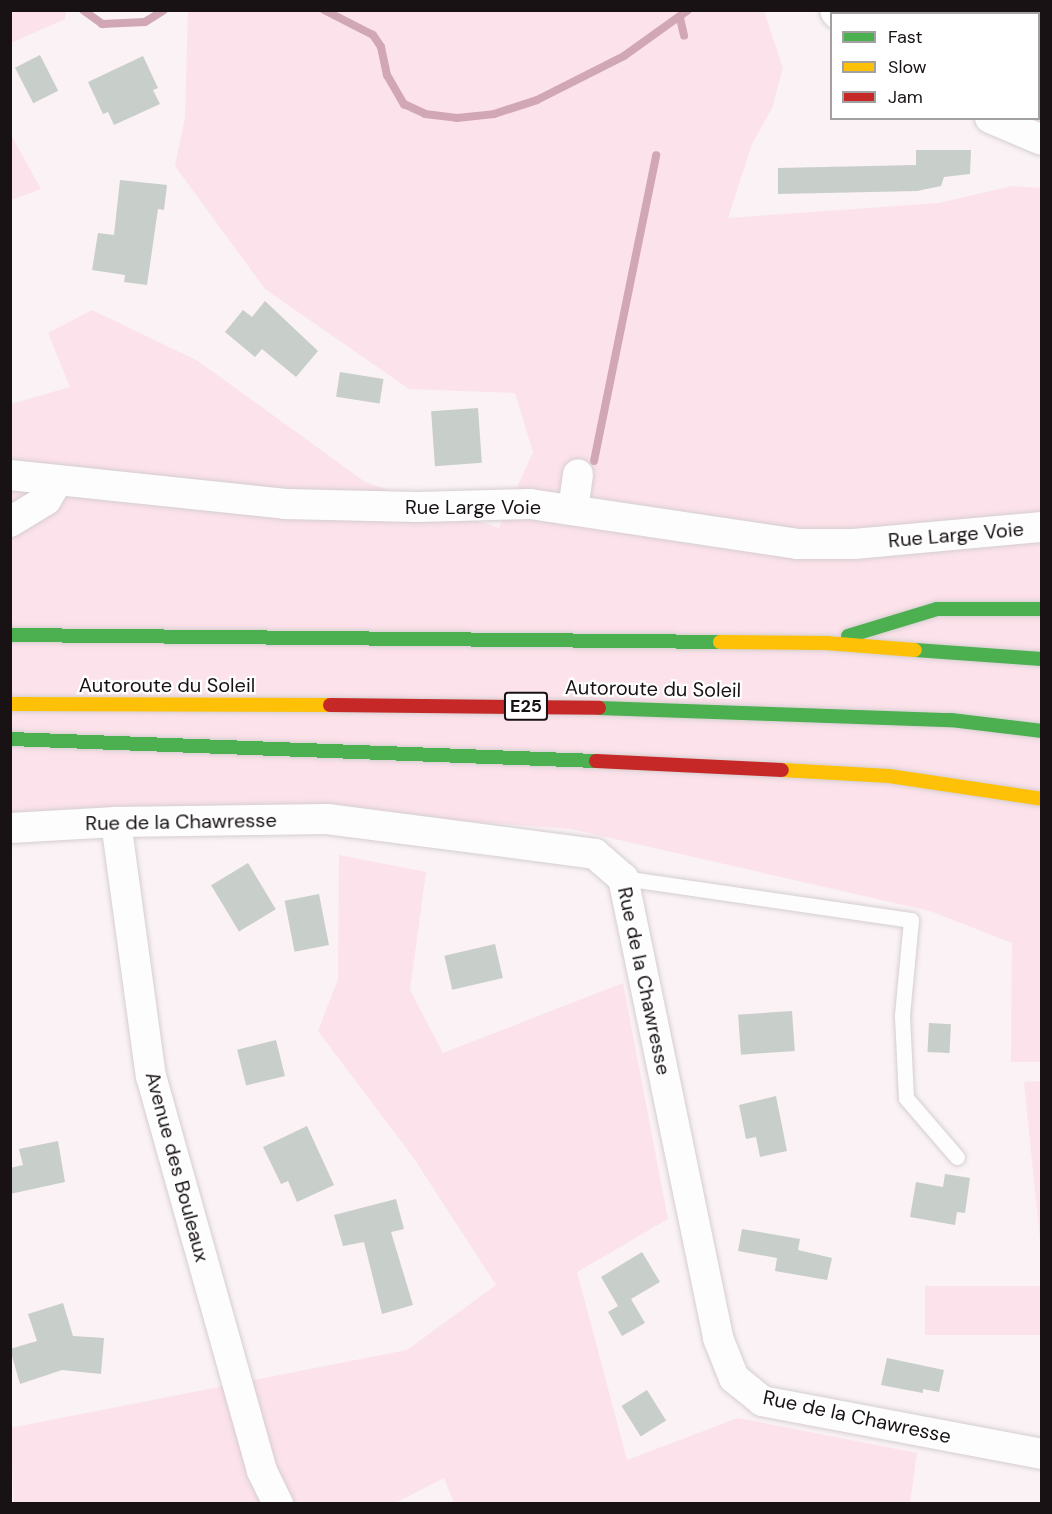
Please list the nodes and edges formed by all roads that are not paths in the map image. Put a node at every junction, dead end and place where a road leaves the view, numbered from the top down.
1 (995, 120) edge
2 (1041, 140) edge
3 (578, 474) dead end
4 (10, 475) edge
5 (58, 480) junction
6 (573, 510) junction
7 (10, 522) edge
8 (1041, 527) edge
9 (1041, 609) edge
10 (10, 635) edge
11 (826, 643) junction
12 (1041, 659) edge
13 (10, 704) edge
14 (1041, 731) edge
15 (10, 739) edge
16 (1041, 799) edge
17 (116, 822) junction
18 (10, 828) edge
19 (623, 878) junction
20 (957, 1157) dead end
21 (1041, 1454) edge
22 (278, 1503) edge

1 - 2 street
3 - 6 street
4 - 5 street, Rue Large Voie
5 - 6 street, Rue Large Voie
5 - 7 street
6 - 8 street, Rue Large Voie
9 - 11 highway
10 - 11 highway
11 - 12 highway
13 - 14 highway, Autoroute du Soleil / E25
15 - 16 highway
17 - 18 street, Rue de la Chawresse
17 - 19 street, Rue de la Chawresse
17 - 22 street, Avenue des Bouleaux
19 - 20 lane
19 - 21 street, Rue de la Chawresse

